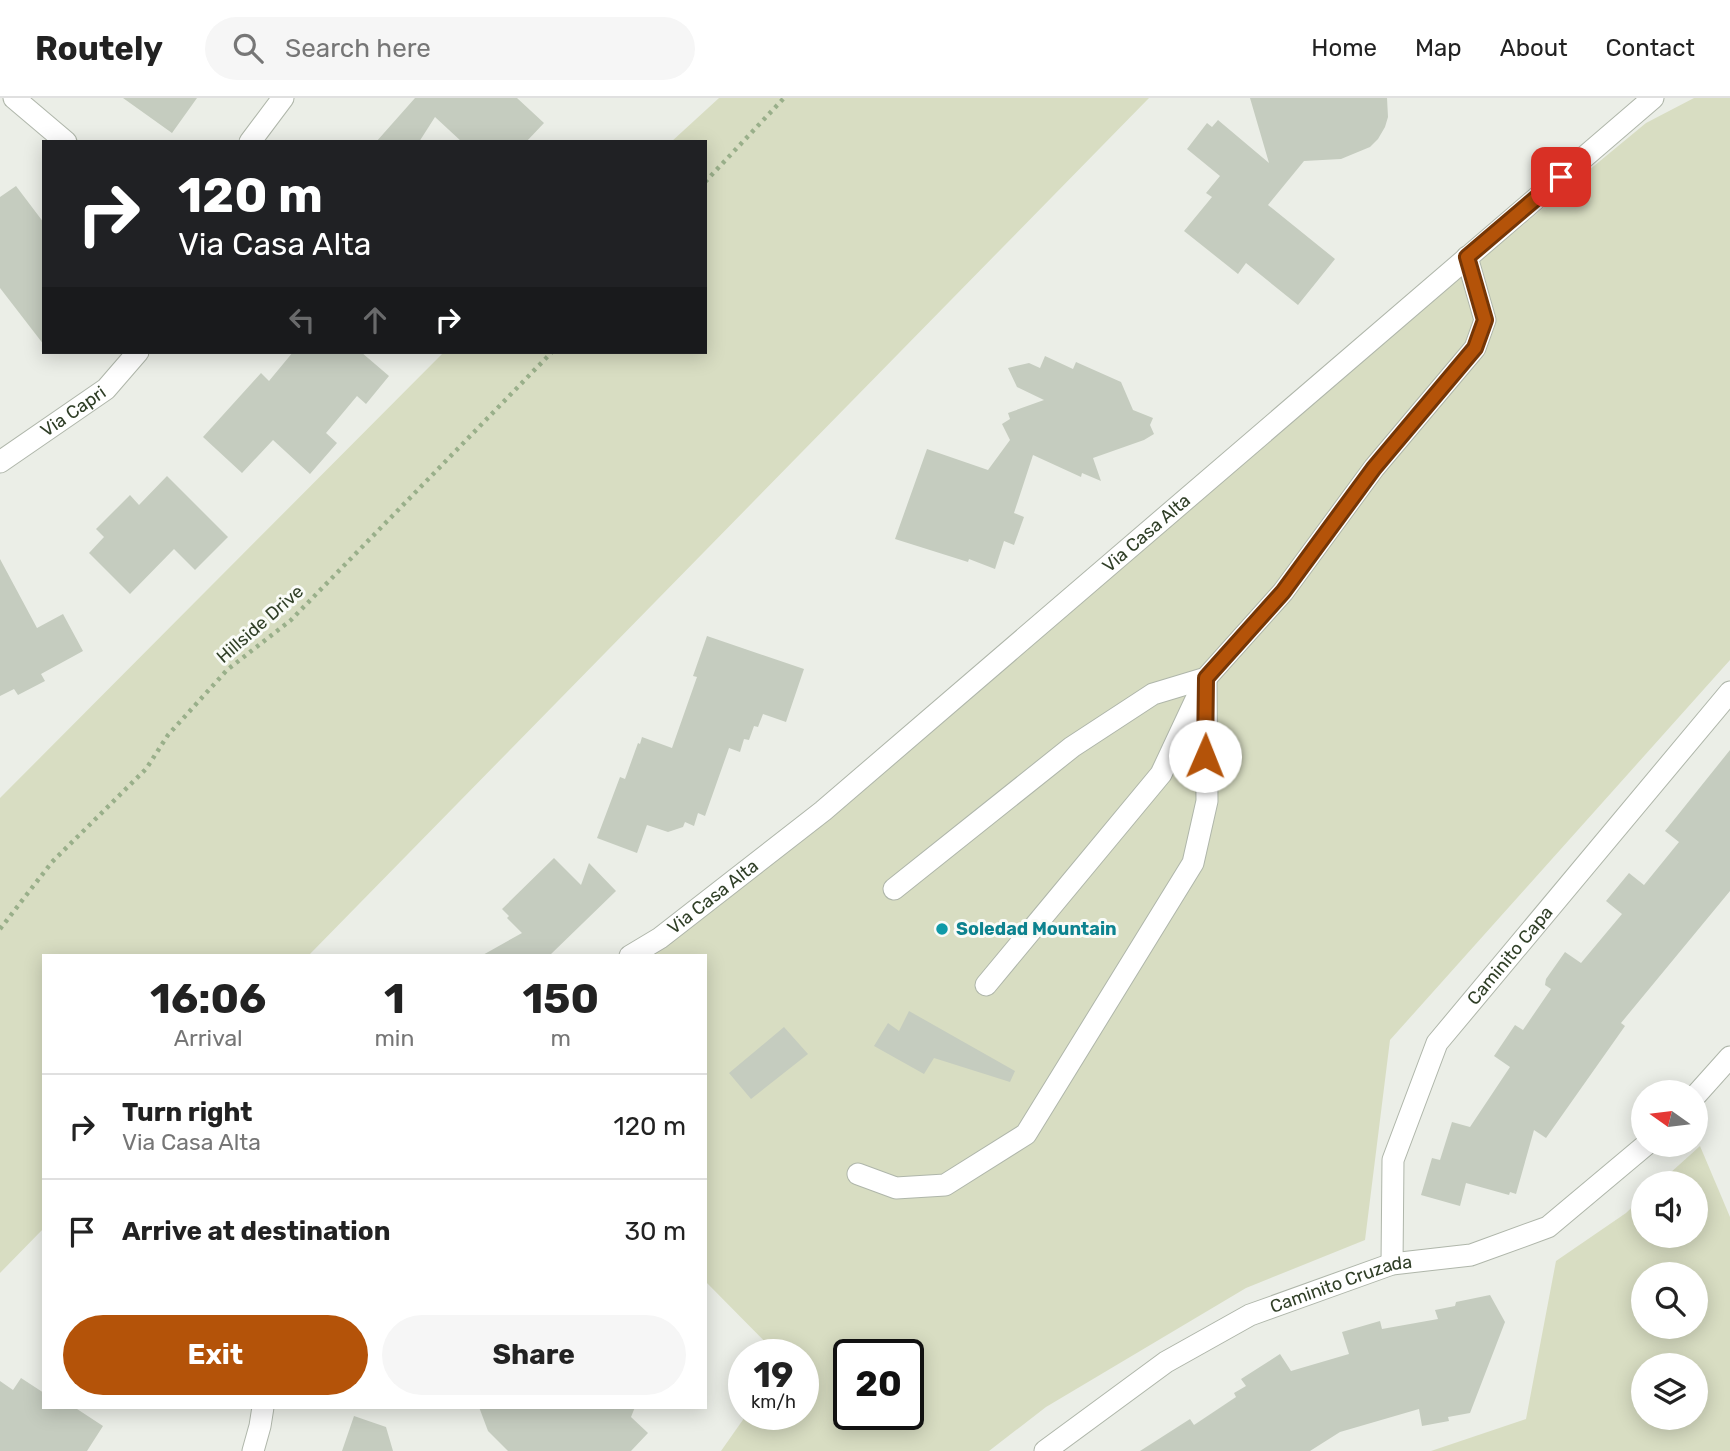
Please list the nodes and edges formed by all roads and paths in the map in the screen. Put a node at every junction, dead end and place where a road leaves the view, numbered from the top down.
1 (14, 98) edge
2 (283, 98) edge
3 (784, 98) edge
4 (1653, 98) edge
5 (64, 140) edge
6 (252, 140) edge
7 (707, 180) edge
8 (1467, 257) junction
9 (136, 354) edge
10 (550, 354) edge
11 (0, 462) edge
12 (1206, 678) junction
13 (1730, 692) edge
14 (894, 890) dead end
15 (0, 929) edge
16 (633, 954) edge
17 (986, 985) dead end
18 (1730, 1057) edge
19 (1708, 1082) edge
20 (1631, 1157) edge
21 (858, 1174) dead end
22 (1392, 1264) junction
23 (263, 1409) edge
24 (253, 1451) edge
25 (1045, 1451) edge

1 - 5 street
2 - 6 street
3 - 7 path
4 - 8 street, Via Casa Alta
8 - 12 street
8 - 16 street, Via Casa Alta
9 - 11 street, Via Capri
10 - 15 path, Hillside Drive
12 - 14 street
12 - 17 street
12 - 21 street
13 - 22 street, Caminito Capa
18 - 19 street
20 - 22 street, Caminito Cruzada
22 - 25 street, Caminito Cruzada
23 - 24 street

